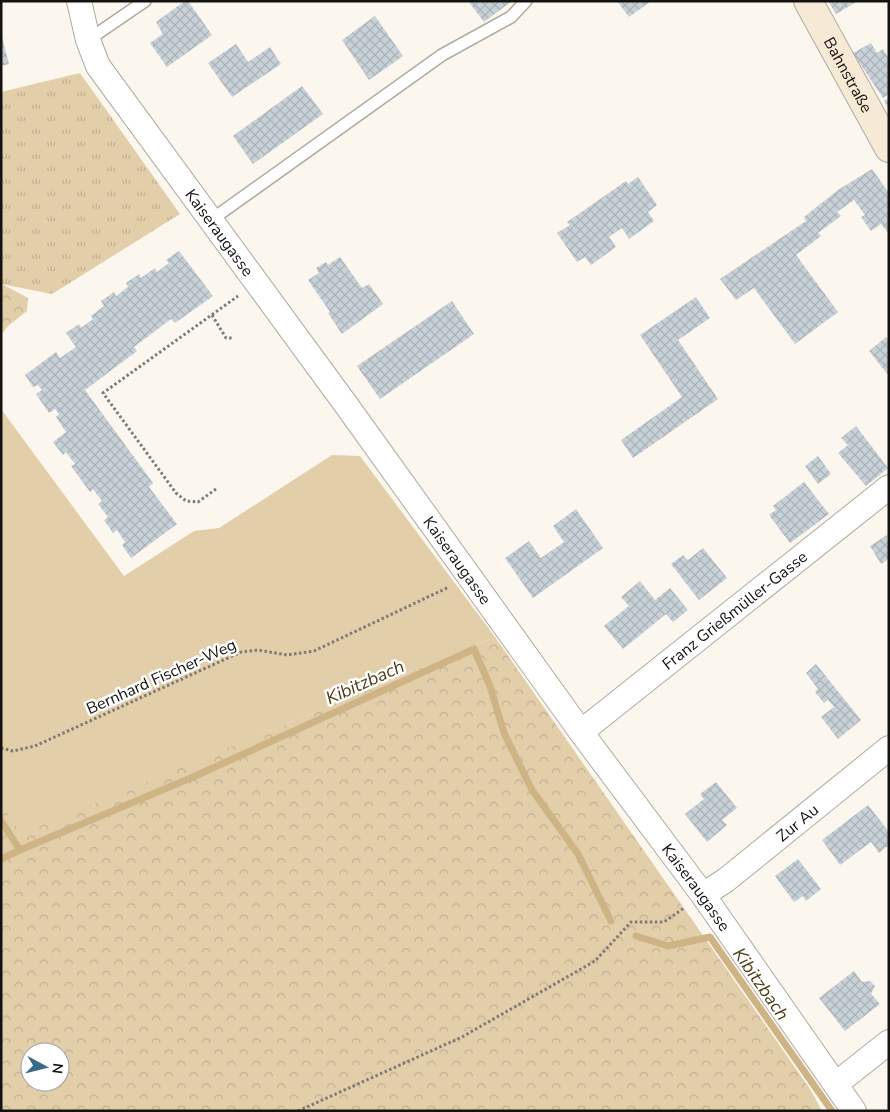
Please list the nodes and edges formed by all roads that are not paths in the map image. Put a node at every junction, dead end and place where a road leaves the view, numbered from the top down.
1 (79, 1) edge
2 (145, 1) edge
3 (526, 1) edge
4 (808, 1) edge
5 (88, 40) junction
6 (889, 148) edge
7 (211, 220) junction
8 (889, 487) edge
9 (581, 732) junction
10 (889, 748) edge
11 (703, 895) junction
12 (889, 1042) edge
13 (836, 1084) junction
14 (854, 1111) edge

1 - 5 street, Kaiseraugasse
2 - 5 lane
3 - 7 lane
4 - 6 main road, Bahnstraße
5 - 7 street, Kaiseraugasse
7 - 9 street, Kaiseraugasse
8 - 9 street, Franz Grießmüller-Gasse
9 - 11 street, Kaiseraugasse
10 - 11 street, Zur Au
11 - 13 street, Kaiseraugasse
12 - 13 street
13 - 14 street, Kaiseraugasse

